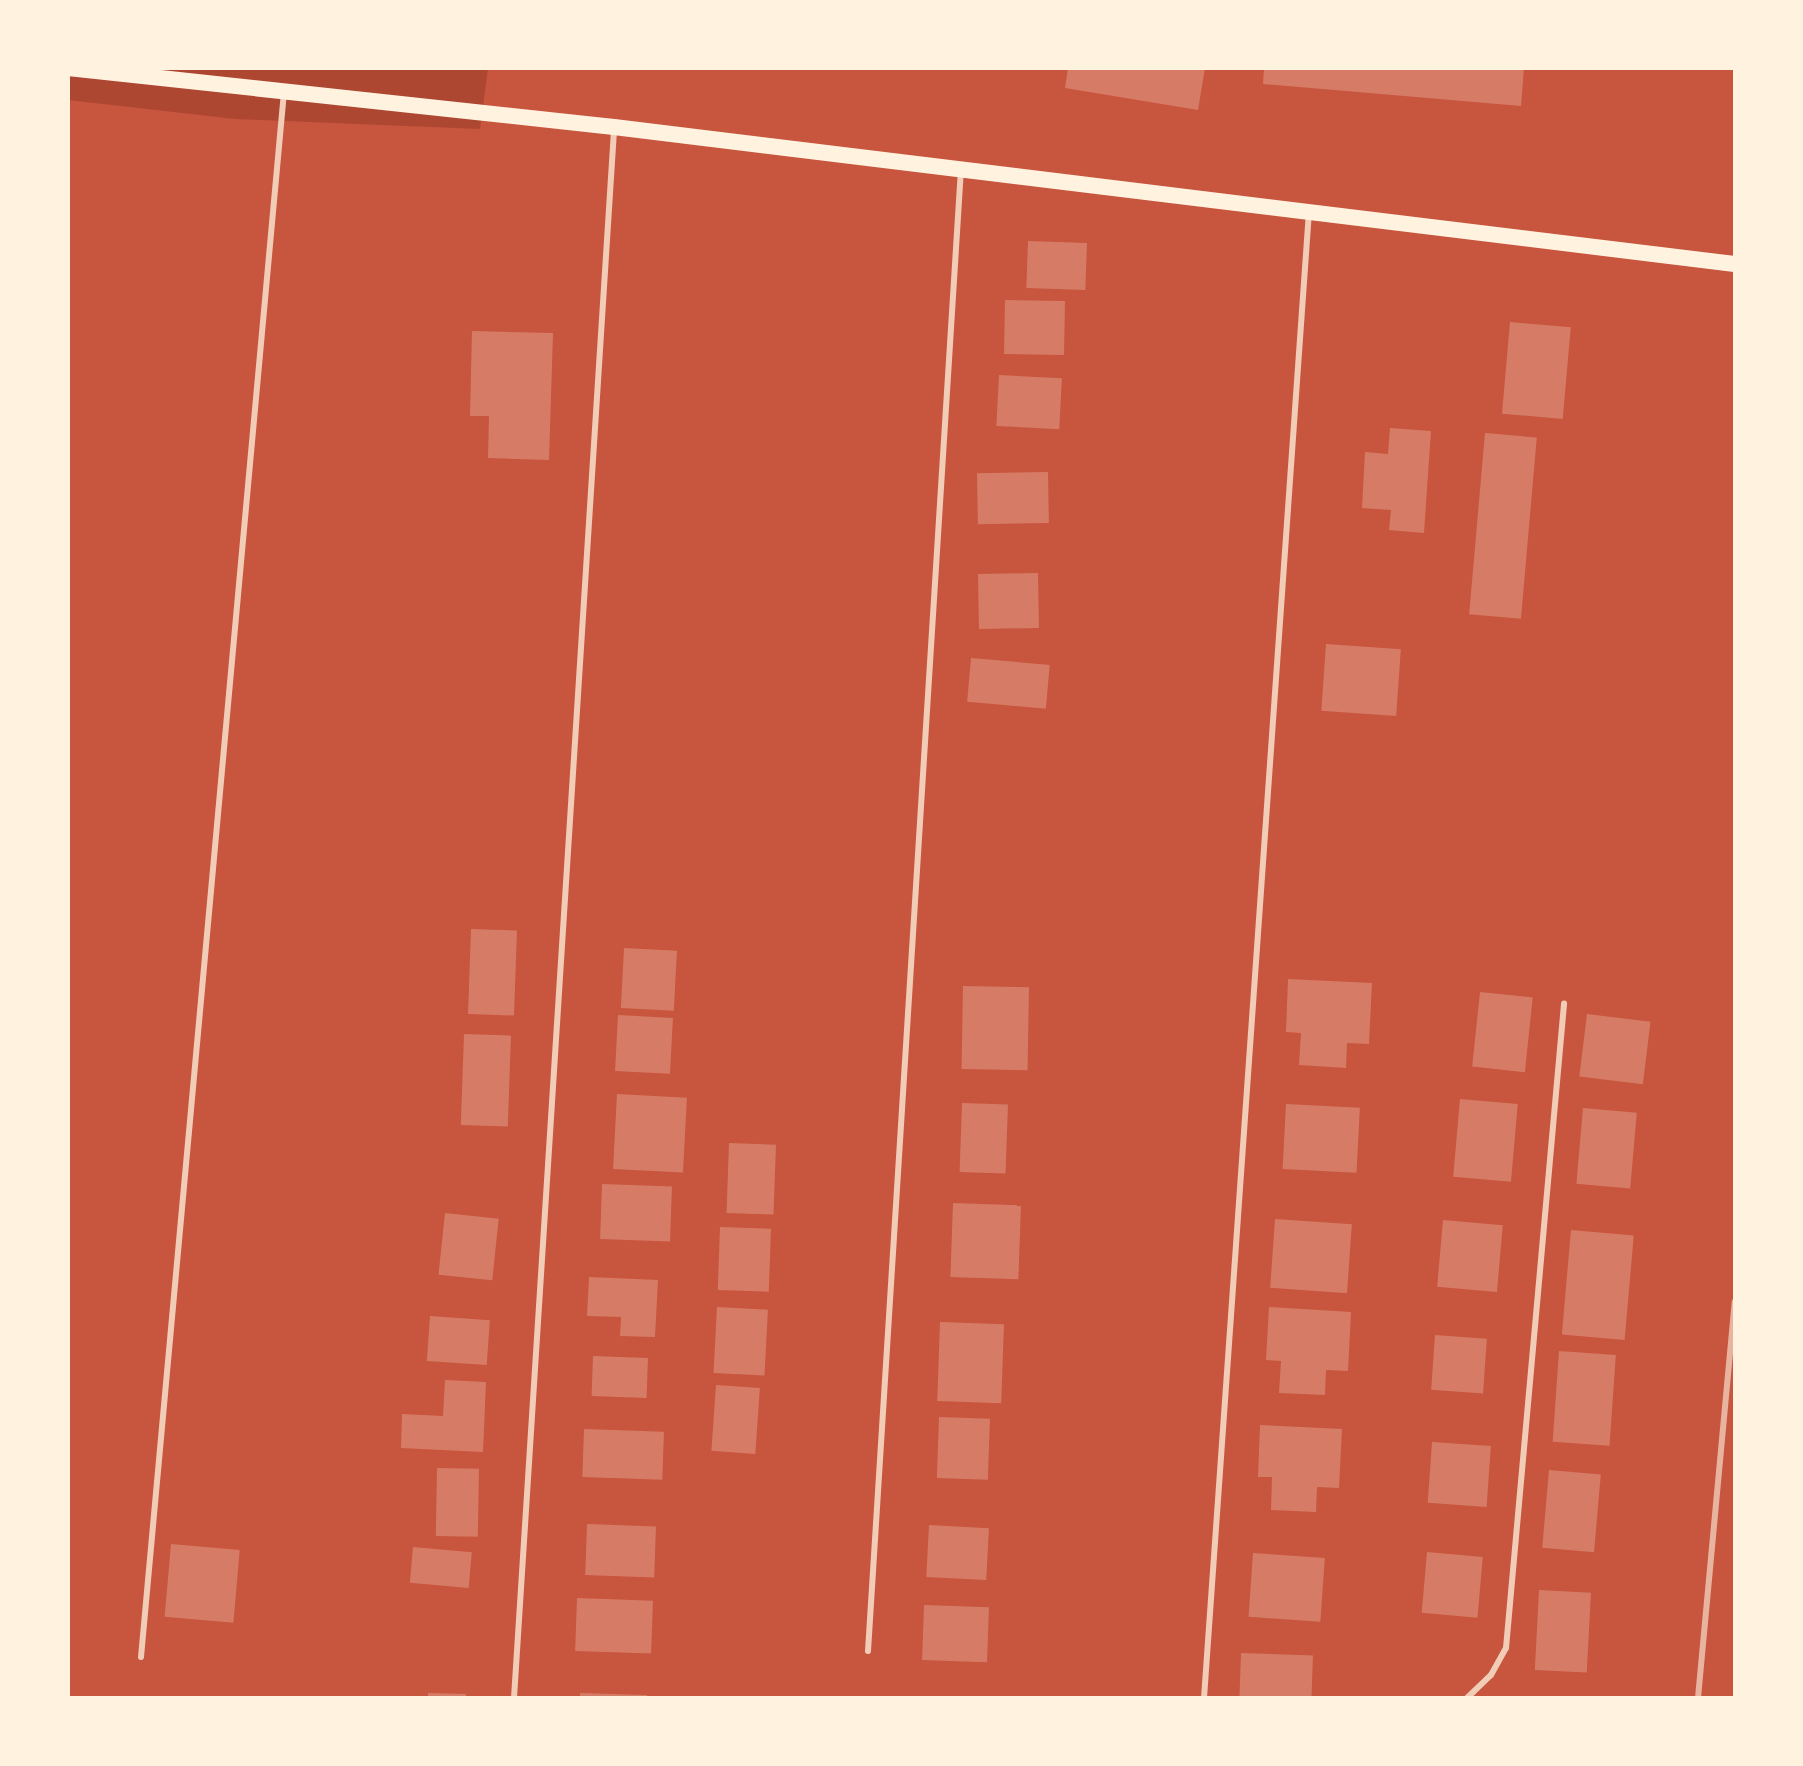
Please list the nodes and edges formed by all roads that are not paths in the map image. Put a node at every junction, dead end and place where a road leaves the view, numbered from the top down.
1 (68, 68) edge
2 (284, 93) junction
3 (614, 127) junction
4 (961, 170) junction
5 (1309, 213) junction
6 (1735, 264) edge
7 (1564, 1004) dead end
8 (868, 1651) dead end
9 (141, 1657) dead end
10 (514, 1698) edge
11 (1204, 1698) edge
12 (1467, 1698) edge

1 - 2 main road
2 - 3 main road
2 - 9 lane
3 - 4 main road
3 - 10 lane
4 - 5 main road
4 - 8 lane
5 - 6 main road
5 - 11 lane
7 - 12 lane

